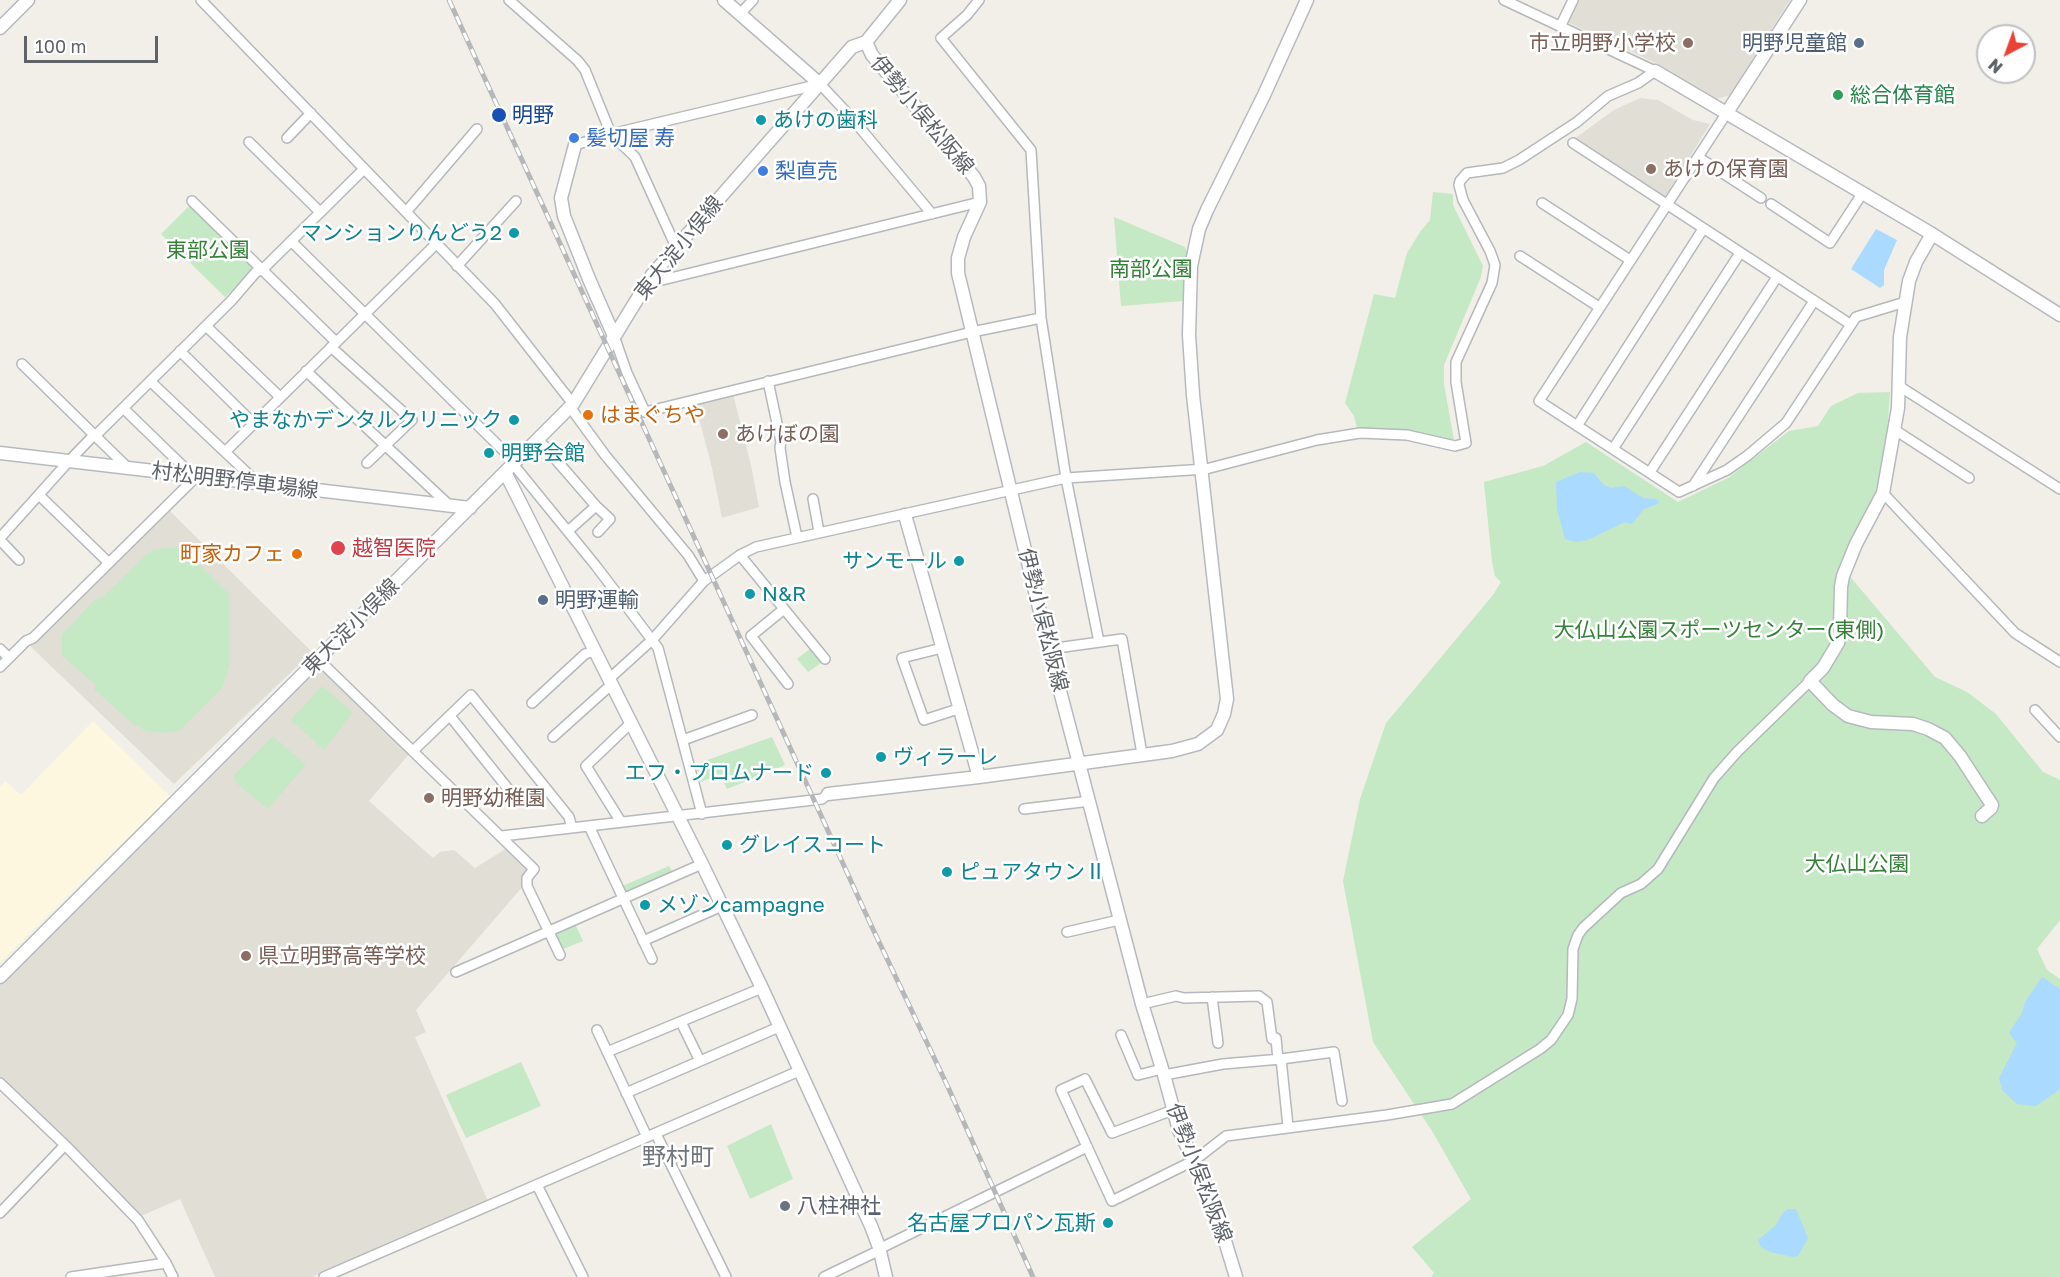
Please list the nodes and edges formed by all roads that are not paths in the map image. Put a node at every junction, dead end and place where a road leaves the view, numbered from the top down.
1 (28, 0) edge
2 (201, 0) edge
3 (509, 0) edge
4 (724, 0) edge
5 (753, 0) edge
6 (900, 0) edge
7 (979, 0) edge
8 (1307, 0) edge
9 (1504, 0) edge
10 (1573, 0) edge
11 (1800, 0) edge
12 (740, 14) junction
13 (1561, 26) junction
14 (0, 28) edge
15 (866, 42) junction
16 (1656, 71) junction
17 (820, 84) junction
18 (311, 114) junction
19 (1726, 114) junction
20 (477, 129) dead end
21 (611, 134) junction
22 (287, 138) dead end
23 (249, 142) dead end
24 (1573, 143) dead end
25 (575, 145) joint
26 (1698, 157) junction
27 (364, 169) junction
28 (1862, 194) junction
29 (1761, 198) dead end
30 (192, 201) dead end
31 (516, 201) dead end
32 (980, 202) junction
33 (1542, 203) dead end
34 (1770, 204) dead end
35 (1666, 205) junction
36 (320, 212) junction
37 (406, 212) junction
38 (932, 214) junction
39 (1703, 229) junction
40 (1932, 234) junction
41 (291, 242) junction
42 (435, 244) junction
43 (676, 247) junction
44 (1740, 253) junction
45 (1520, 256) dead end
46 (1630, 260) junction
47 (457, 266) junction
48 (262, 270) junction
49 (1777, 277) junction
50 (646, 284) junction
51 (1814, 301) junction
52 (1905, 302) junction
53 (1599, 307) junction
54 (364, 314) junction
55 (2060, 315) edge
56 (1041, 318) junction
57 (1850, 324) junction
58 (206, 326) junction
59 (972, 332) junction
60 (614, 336) junction
61 (334, 344) junction
62 (180, 351) junction
63 (22, 364) dead end
64 (306, 371) junction
65 (150, 381) junction
66 (768, 381) junction
67 (1899, 386) junction
68 (280, 397) junction
69 (571, 406) junction
70 (123, 408) junction
71 (253, 423) junction
72 (1576, 426) junction
73 (1895, 430) junction
74 (95, 436) junction
75 (538, 439) junction
76 (386, 444) junction
77 (1613, 449) junction
78 (225, 452) junction
79 (0, 453) edge
80 (69, 461) junction
81 (367, 463) dead end
82 (511, 466) junction
83 (128, 468) junction
84 (1200, 470) junction
85 (1650, 472) junction
86 (195, 476) junction
87 (1066, 478) junction
88 (1969, 478) dead end
89 (259, 484) junction
90 (1692, 488) junction
91 (2060, 489) edge
92 (1011, 491) junction
93 (1883, 494) junction
94 (39, 495) junction
95 (813, 499) dead end
96 (450, 506) junction
97 (596, 506) junction
98 (470, 508) junction
99 (905, 515) junction
100 (568, 531) junction
101 (598, 532) dead end
102 (819, 532) junction
103 (797, 537) junction
104 (0, 539) edge
105 (740, 555) junction
106 (19, 560) dead end
107 (109, 563) junction
108 (704, 581) junction
109 (784, 609) junction
110 (653, 639) junction
111 (1099, 642) junction
112 (942, 648) junction
113 (1050, 649) junction
114 (0, 650) edge
115 (595, 651) junction
116 (9, 658) junction
117 (318, 659) junction
118 (825, 659) dead end
119 (2060, 662) edge
120 (0, 667) edge
121 (1810, 681) junction
122 (610, 682) junction
123 (788, 684) dead end
124 (532, 703) dead end
125 (961, 708) junction
126 (2035, 710) dead end
127 (752, 715) dead end
128 (450, 716) junction
129 (631, 723) junction
130 (553, 737) dead end
131 (2060, 737) edge
132 (683, 740) junction
133 (413, 751) junction
134 (1142, 754) junction
135 (1080, 763) junction
136 (979, 777) junction
137 (828, 794) joint
138 (513, 795) dead end
139 (1090, 801) junction
140 (1024, 809) dead end
141 (702, 814) junction
142 (677, 816) junction
143 (1982, 816) dead end
144 (621, 822) junction
145 (589, 826) junction
146 (572, 828) junction
147 (502, 836) junction
148 (702, 864) junction
149 (623, 899) junction
150 (722, 906) junction
151 (1119, 920) junction
152 (548, 930) junction
153 (1067, 932) dead end
154 (643, 941) junction
155 (560, 955) dead end
156 (652, 959) dead end
157 (456, 972) dead end
158 (0, 977) edge
159 (762, 988) junction
160 (1212, 997) junction
161 (1142, 1004) junction
162 (681, 1022) junction
163 (779, 1027) junction
164 (597, 1030) dead end
165 (1121, 1035) dead end
166 (1218, 1043) dead end
167 (607, 1052) junction
168 (1280, 1060) junction
169 (700, 1062) junction
170 (799, 1071) junction
171 (1163, 1072) junction
172 (0, 1083) edge
173 (626, 1093) junction
174 (1342, 1101) dead end
175 (1173, 1110) junction
176 (1288, 1126) junction
177 (651, 1135) junction
178 (65, 1145) junction
179 (1087, 1147) junction
180 (1195, 1160) junction
181 (537, 1185) junction
182 (0, 1213) edge
183 (880, 1249) junction
184 (166, 1263) junction
185 (71, 1277) edge
186 (173, 1277) edge
187 (324, 1277) edge
188 (583, 1277) edge
189 (726, 1277) edge
190 (824, 1277) edge
191 (886, 1277) edge
192 (1236, 1277) edge

1 - 14 street
2 - 18 street
3 - 21 street
4 - 12 street
5 - 12 street
6 - 15 street, 伊勢小俣松阪線
7 - 56 street
8 - 84 street
9 - 13 street
10 - 13 street
11 - 19 street
12 - 17 street
13 - 16 street
15 - 17 street, 東大淀小俣線
15 - 32 street, 伊勢小俣松阪線
16 - 19 street
16 - 84 street
17 - 21 street
17 - 38 street
17 - 43 street, 東大淀小俣線
18 - 22 street
18 - 27 street
19 - 26 street
19 - 28 street
20 - 37 street
21 - 25 street
21 - 43 street
23 - 36 street
24 - 35 street
25 - 60 street
26 - 29 street
26 - 35 street
27 - 36 street
27 - 37 street
28 - 34 street
28 - 40 street
30 - 48 street
31 - 47 street
32 - 38 street
32 - 59 street, 伊勢小俣松阪線
33 - 46 street
35 - 39 street
35 - 46 street
36 - 41 street
37 - 42 street
38 - 50 street
39 - 44 street
39 - 72 street
40 - 52 street
40 - 55 street
41 - 48 street
41 - 54 street
42 - 47 street
42 - 54 street
43 - 50 street, 東大淀小俣線
44 - 49 street
44 - 77 street
45 - 53 street
46 - 53 street
47 - 69 street
48 - 58 street
48 - 61 street
49 - 51 street
49 - 85 street
50 - 60 street, 東大淀小俣線
51 - 57 street
51 - 90 street
52 - 57 street
52 - 67 street
53 - 72 street
54 - 61 street
54 - 82 street
56 - 59 street
56 - 87 street
57 - 90 street
58 - 62 street
58 - 68 street
59 - 66 street
59 - 92 street, 伊勢小俣松阪線
60 - 66 street
60 - 69 street, 東大淀小俣線
61 - 64 street
61 - 76 street
62 - 65 street
62 - 71 street
63 - 74 street
64 - 68 street
64 - 76 street
65 - 70 street
65 - 78 street
66 - 103 street
67 - 73 street
67 - 91 street
68 - 71 street
69 - 75 street, 東大淀小俣線
69 - 108 street
70 - 74 street
70 - 86 street
71 - 78 street
72 - 77 street
73 - 88 street
73 - 93 street
74 - 80 street
74 - 83 street
75 - 82 street, 東大淀小俣線
75 - 97 street
76 - 81 street
76 - 96 street
77 - 85 street
78 - 89 street
79 - 80 street, 村松明野停車場線
80 - 83 street, 村松明野停車場線
80 - 94 street
82 - 98 street, 東大淀小俣線
82 - 100 street
82 - 115 street
83 - 86 street, 村松明野停車場線
84 - 87 street
84 - 134 street
85 - 90 street
86 - 89 street, 村松明野停車場線
86 - 107 street
87 - 92 street
87 - 111 street
89 - 96 street, 村松明野停車場線
92 - 99 street
92 - 113 street, 伊勢小俣松阪線
93 - 119 street
93 - 121 street
94 - 104 street
94 - 107 street
95 - 102 street
96 - 98 street, 村松明野停車場線
97 - 100 street
97 - 101 street
98 - 117 street, 東大淀小俣線
99 - 102 street
99 - 112 street
100 - 110 street
102 - 103 street
103 - 105 street
104 - 106 street
105 - 108 street
105 - 109 street
107 - 116 street
108 - 110 street
109 - 118 street
109 - 123 street
110 - 122 street
110 - 132 street
111 - 113 street
111 - 134 street
112 - 125 street
112 - 125 street
113 - 135 street, 伊勢小俣松阪線
114 - 116 street
115 - 122 street
115 - 124 street
116 - 120 street
117 - 133 street
117 - 158 street, 東大淀小俣線
121 - 143 street
121 - 176 street
122 - 129 street
122 - 130 street
125 - 136 street
126 - 131 street
127 - 132 street
128 - 133 street
128 - 138 street
128 - 146 street
129 - 142 street
129 - 144 street
132 - 141 street
133 - 147 street
134 - 135 street
135 - 136 street
135 - 139 street, 伊勢小俣松阪線
136 - 137 street
137 - 141 street
139 - 140 street
139 - 151 street, 伊勢小俣松阪線
141 - 142 street
142 - 144 street
142 - 148 street
144 - 145 street
145 - 146 street
145 - 149 street
146 - 147 street
147 - 152 street
148 - 149 street
148 - 150 street
149 - 152 street
149 - 154 street
150 - 154 street
150 - 159 street
151 - 153 street
151 - 161 street, 伊勢小俣松阪線
152 - 155 street
152 - 157 street
154 - 156 street
159 - 162 street
159 - 163 street
160 - 161 street
160 - 166 street
160 - 168 street
161 - 171 street, 伊勢小俣松阪線
162 - 167 street
162 - 169 street
163 - 169 street
163 - 170 street
164 - 167 street
165 - 171 street
167 - 173 street
168 - 171 street
168 - 174 street
168 - 176 street
169 - 173 street
170 - 177 street
170 - 183 street
171 - 175 street, 伊勢小俣松阪線
172 - 178 street
173 - 177 street
175 - 179 street
175 - 180 street, 伊勢小俣松阪線
176 - 180 street
177 - 181 street
177 - 189 street
178 - 182 street
178 - 184 street
179 - 180 street
179 - 183 street
180 - 192 street, 伊勢小俣松阪線
181 - 187 street
181 - 188 street
183 - 190 street
183 - 191 street
184 - 185 street
184 - 186 street

